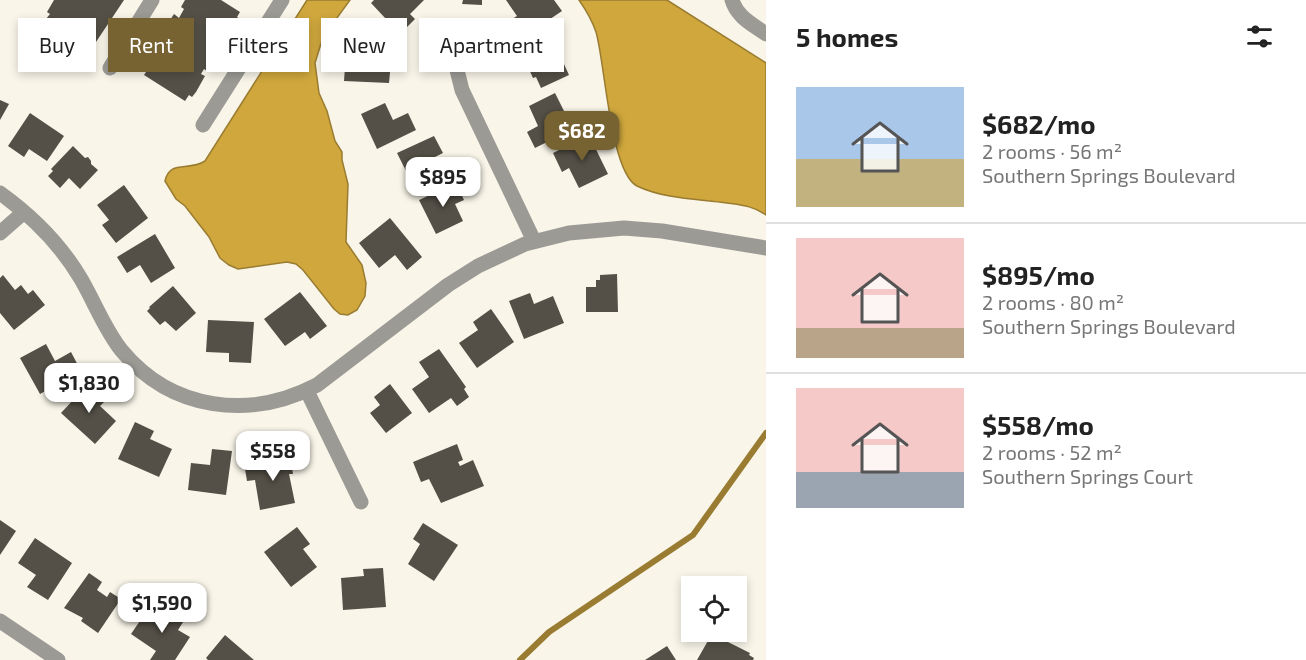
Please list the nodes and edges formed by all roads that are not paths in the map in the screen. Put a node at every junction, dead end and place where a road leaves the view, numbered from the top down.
1 (152, 0) edge
2 (282, 0) edge
3 (732, 0) edge
4 (141, 18) edge
5 (766, 34) edge
6 (458, 72) edge
7 (203, 125) dead end
8 (0, 193) edge
9 (24, 212) junction
10 (0, 234) edge
11 (534, 242) junction
12 (766, 248) edge
13 (307, 391) junction
14 (361, 502) dead end
15 (0, 621) edge
16 (58, 660) edge

1 - 4 street
2 - 7 street
3 - 5 street
6 - 11 street
8 - 9 street
9 - 10 street
9 - 13 street
11 - 12 street
11 - 13 street
13 - 14 street
15 - 16 street

